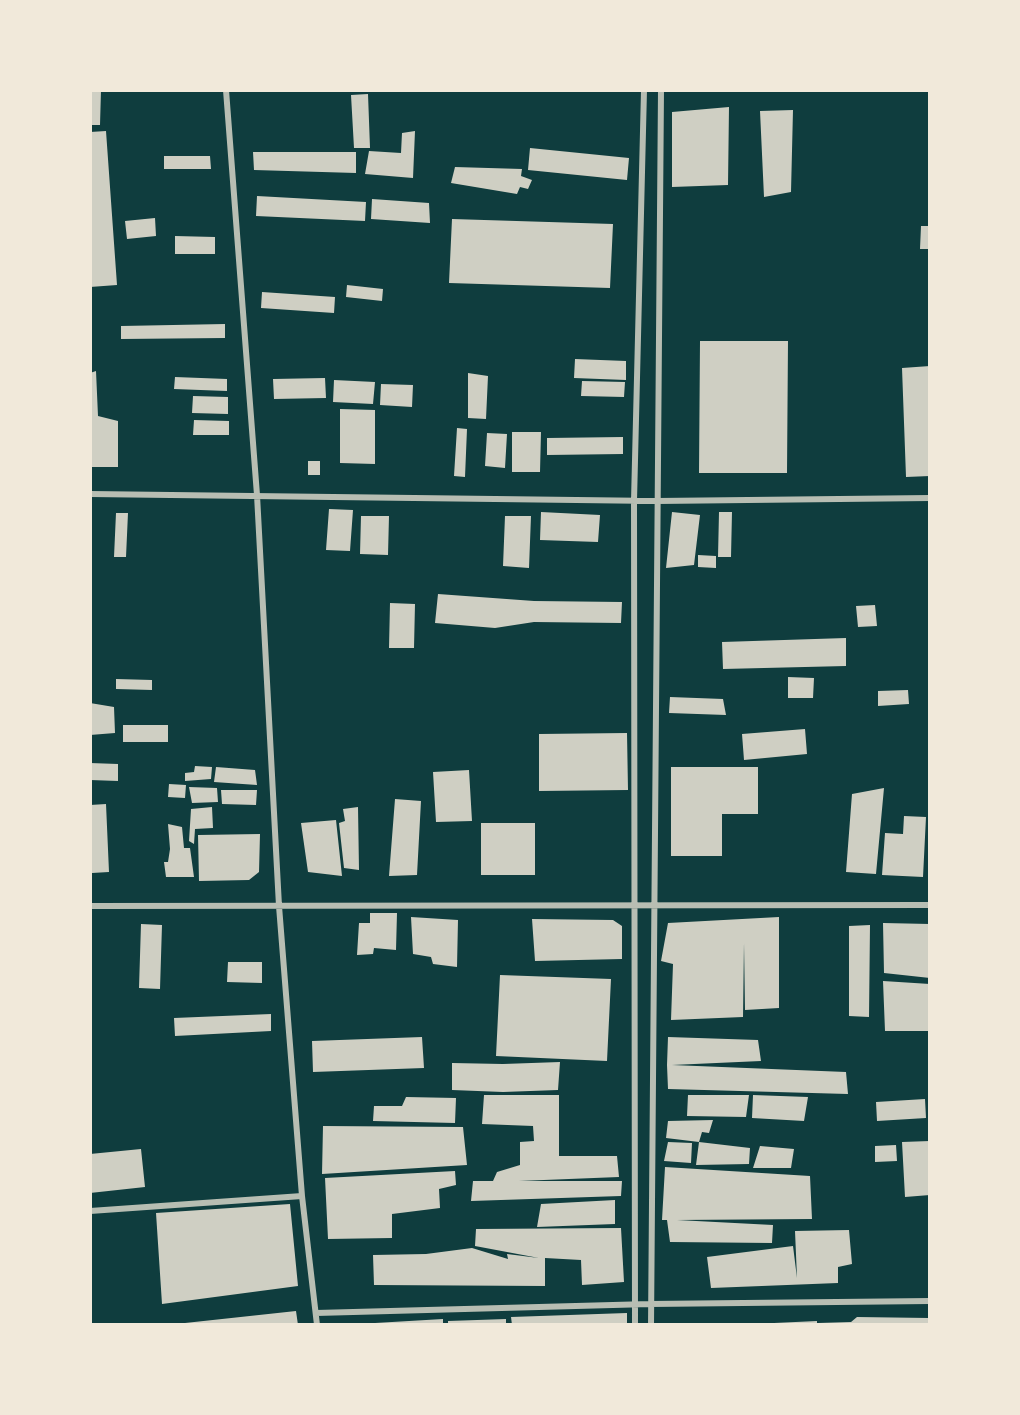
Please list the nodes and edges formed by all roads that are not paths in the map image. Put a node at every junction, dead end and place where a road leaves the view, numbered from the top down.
1 (226, 90) edge
2 (644, 90) edge
3 (661, 90) edge
4 (90, 494) edge
5 (257, 495) junction
6 (930, 498) edge
7 (634, 501) junction
8 (657, 501) junction
9 (930, 905) edge
10 (90, 906) edge
11 (279, 906) junction
12 (635, 906) junction
13 (654, 906) junction
14 (302, 1196) junction
15 (90, 1211) edge
16 (930, 1301) edge
17 (650, 1304) junction
18 (635, 1305) junction
19 (316, 1313) junction
20 (317, 1325) edge
21 (635, 1325) edge
22 (651, 1325) edge

1 - 5 street
2 - 7 street
3 - 8 street
4 - 5 street
5 - 7 street
5 - 11 street
6 - 8 street
7 - 8 street
7 - 12 street
8 - 13 street
9 - 13 street
10 - 11 street
11 - 12 street
11 - 14 street
12 - 13 street
12 - 18 street
13 - 17 street
14 - 15 street
14 - 19 street
16 - 17 street
17 - 18 street
17 - 22 street
18 - 19 street
18 - 21 street
19 - 20 street

